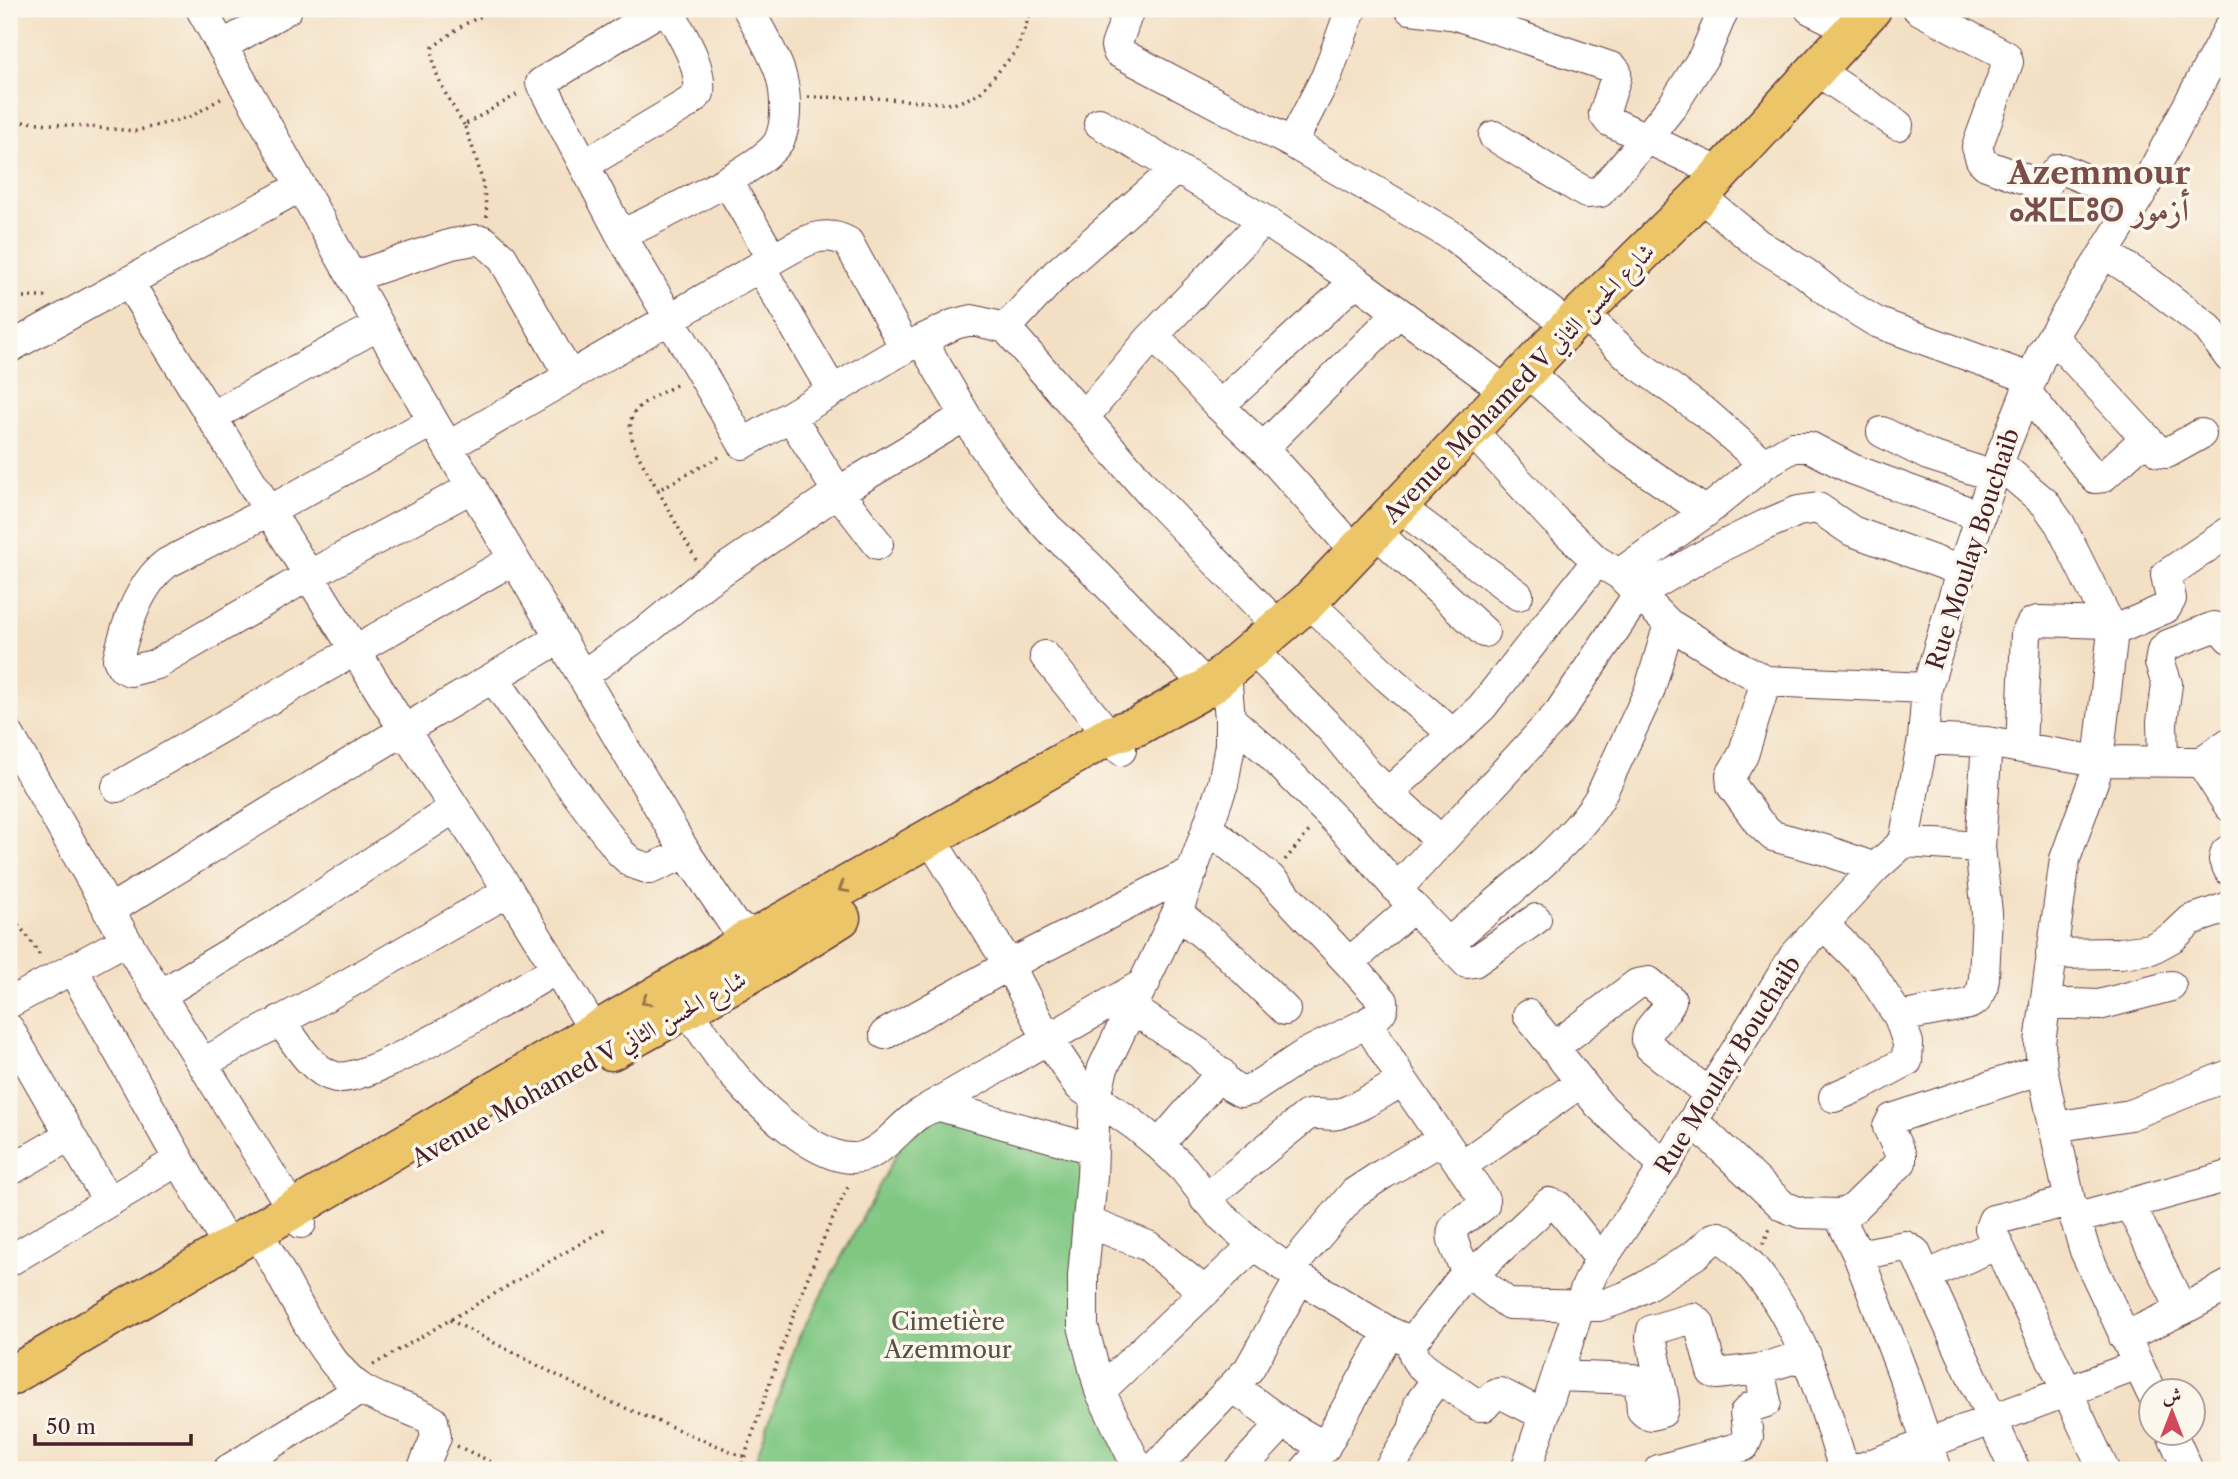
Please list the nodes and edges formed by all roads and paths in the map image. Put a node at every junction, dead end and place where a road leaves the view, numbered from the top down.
1 (201, 9) edge
2 (287, 9) edge
3 (496, 9) edge
4 (662, 9) edge
5 (668, 9) edge
6 (1032, 9) edge
7 (1129, 9) edge
8 (1351, 9) edge
9 (1410, 9) edge
10 (1724, 9) edge
11 (1810, 9) edge
12 (1918, 9) edge
13 (755, 12) edge
14 (1863, 20) edge
15 (2229, 28) edge
16 (222, 46) junction
17 (1816, 70) junction
18 (541, 83) junction
19 (246, 85) junction
20 (785, 96) junction
21 (9, 123) edge
22 (1099, 123) dead end
23 (464, 125) junction
24 (1898, 125) dead end
25 (1494, 136) dead end
26 (1646, 139) junction
27 (1292, 143) junction
28 (584, 165) junction
29 (1176, 169) junction
30 (727, 181) junction
31 (1711, 185) junction
32 (301, 186) junction
33 (2136, 201) junction
34 (1265, 220) junction
35 (621, 235) junction
36 (484, 241) junction
37 (2104, 253) junction
38 (766, 263) junction
39 (352, 277) junction
40 (1356, 281) junction
41 (129, 283) junction
42 (1398, 313) junction
43 (669, 317) junction
44 (1576, 319) junction
45 (2219, 320) edge
46 (379, 325) junction
47 (1006, 328) junction
48 (1154, 335) junction
49 (2052, 336) junction
50 (913, 344) junction
51 (9, 348) edge
52 (2229, 357) edge
53 (700, 370) junction
54 (569, 375) junction
55 (1517, 382) junction
56 (2029, 386) junction
57 (832, 390) junction
58 (1219, 406) junction
59 (965, 416) junction
60 (790, 417) junction
61 (211, 418) junction
62 (1084, 418) junction
63 (433, 421) junction
64 (1472, 431) junction
65 (1882, 432) dead end
66 (2202, 434) dead end
67 (2146, 438) junction
68 (743, 444) junction
69 (449, 446) junction
70 (1263, 448) junction
71 (1765, 464) junction
72 (1996, 469) junction
73 (473, 487) junction
74 (658, 491) junction
75 (838, 492) junction
76 (269, 511) junction
77 (1706, 512) junction
78 (1980, 516) junction
79 (1377, 530) junction
80 (2229, 531) edge
81 (878, 544) dead end
82 (514, 559) junction
83 (1962, 571) junction
84 (308, 576) junction
85 (1618, 576) junction
86 (707, 581) junction
87 (1518, 595) dead end
88 (1308, 602) junction
89 (1669, 624) junction
90 (2111, 627) junction
91 (1484, 632) dead end
92 (561, 638) junction
93 (2229, 638) edge
94 (354, 650) junction
95 (1045, 656) dead end
96 (1241, 659) junction
97 (583, 675) junction
98 (494, 679) junction
99 (1766, 681) junction
100 (1927, 688) junction
101 (1230, 719) junction
102 (404, 730) junction
103 (1453, 734) junction
104 (9, 735) edge
105 (1123, 737) junction
106 (1923, 738) junction
107 (1987, 742) junction
108 (2229, 743) edge
109 (2021, 747) junction
110 (2098, 761) junction
111 (2163, 761) junction
112 (2202, 762) junction
113 (117, 788) dead end
114 (1388, 793) junction
115 (2229, 806) edge
116 (454, 808) junction
117 (1326, 811) junction
118 (1208, 828) junction
119 (1441, 841) junction
120 (1904, 842) junction
121 (1980, 847) junction
122 (936, 848) junction
123 (2229, 850) edge
124 (686, 853) junction
125 (1875, 868) junction
126 (2229, 870) edge
127 (1193, 871) junction
128 (1270, 878) junction
129 (509, 891) junction
130 (1405, 898) junction
131 (2229, 907) edge
132 (108, 911) junction
133 (1177, 913) junction
134 (9, 914) edge
135 (1536, 919) dead end
136 (1823, 924) junction
137 (126, 940) junction
138 (1449, 943) junction
139 (748, 950) junction
140 (2052, 954) junction
141 (1349, 963) junction
142 (1009, 965) junction
143 (556, 969) junction
144 (64, 974) junction
145 (2171, 986) dead end
146 (160, 995) junction
147 (1139, 996) junction
148 (9, 1003) edge
149 (2045, 1003) junction
150 (687, 1009) junction
151 (1285, 1010) dead end
152 (1528, 1014) dead end
153 (1899, 1017) junction
154 (280, 1020) junction
155 (1367, 1023) junction
156 (9, 1029) edge
157 (594, 1030) junction
158 (885, 1034) dead end
159 (1047, 1038) junction
160 (1553, 1048) junction
161 (203, 1063) junction
162 (2042, 1069) junction
163 (1221, 1073) junction
164 (2229, 1075) edge
165 (1403, 1081) junction
166 (1580, 1083) junction
167 (1708, 1093) junction
168 (1834, 1097) dead end
169 (1095, 1099) junction
170 (930, 1107) junction
171 (1693, 1121) junction
172 (2054, 1127) junction
173 (69, 1136) junction
174 (1443, 1139) junction
175 (1159, 1145) junction
176 (1093, 1149) junction
177 (864, 1156) junction
178 (179, 1160) junction
179 (1461, 1166) junction
180 (1665, 1166) junction
181 (9, 1171) edge
182 (2229, 1176) edge
183 (1205, 1199) junction
184 (108, 1201) junction
185 (2129, 1203) junction
186 (1783, 1206) junction
187 (2072, 1210) junction
188 (1839, 1214) junction
189 (297, 1217) junction
190 (1088, 1222) junction
191 (605, 1229) dead end
192 (250, 1241) junction
193 (1998, 1244) junction
194 (1254, 1245) junction
195 (1858, 1255) junction
196 (1601, 1260) junction
197 (9, 1261) edge
198 (1295, 1274) junction
199 (1469, 1274) junction
200 (1926, 1276) junction
201 (1762, 1277) junction
202 (2229, 1285) edge
203 (1205, 1292) junction
204 (1579, 1306) junction
205 (2182, 1310) junction
206 (450, 1320) junction
207 (1400, 1337) junction
208 (2124, 1337) junction
209 (1806, 1355) junction
210 (2138, 1365) junction
211 (1759, 1369) junction
212 (1558, 1376) junction
213 (9, 1377) edge
214 (1438, 1378) junction
215 (2144, 1378) edge
216 (356, 1384) junction
217 (1233, 1387) junction
218 (1100, 1391) junction
219 (2066, 1391) junction
220 (9, 1397) edge
221 (1544, 1415) junction
222 (1992, 1420) junction
223 (1283, 1423) junction
224 (436, 1437) junction
225 (1325, 1447) junction
226 (2178, 1448) edge
227 (745, 1457) junction
228 (1931, 1457) edge
229 (1395, 1467) edge
230 (1526, 1469) edge
231 (228, 1470) edge
232 (422, 1470) edge
233 (509, 1470) edge
234 (740, 1470) edge
235 (1139, 1470) edge
236 (1153, 1470) edge
237 (1239, 1470) edge
238 (1305, 1470) edge
239 (1659, 1470) edge
240 (1844, 1470) edge
241 (1856, 1470) edge
242 (2015, 1470) edge
243 (2104, 1470) edge
244 (2188, 1470) edge

1 - 16 street
2 - 16 street
3 - 23 path
4 - 18 street
5 - 28 street
6 - 20 path
7 - 27 street
8 - 27 street
9 - 26 street
10 - 26 street
11 - 14 street
12 - 33 street
13 - 20 street
14 - 17 main road, Avenue Mohamed V شارع الحسن الثاني
15 - 33 street, Rue Moulay Bouchaib
16 - 19 street
17 - 24 street
17 - 31 main road, Avenue Mohamed V شارع الحسن الثاني
18 - 23 path
18 - 28 street
19 - 21 path
19 - 32 street
20 - 30 street
22 - 29 street
23 - 36 path
25 - 26 street
26 - 31 street
27 - 44 street
28 - 35 street
29 - 34 street
29 - 47 street
30 - 35 street
30 - 38 street
31 - 44 main road, Avenue Mohamed V شارع الحسن الثاني
31 - 56 street
32 - 39 street
32 - 41 street
33 - 37 street, Rue Moulay Bouchaib
34 - 40 street
34 - 48 street
35 - 43 street
36 - 39 street
36 - 54 street
37 - 45 street
37 - 49 street, Rue Moulay Bouchaib
38 - 43 street
38 - 50 street
38 - 57 street
39 - 46 street
40 - 42 street
40 - 58 street
41 - 51 street
41 - 61 street
42 - 55 street
42 - 70 street
43 - 53 street
43 - 54 street
44 - 55 main road, Avenue Mohamed V شارع الحسن الثاني
44 - 71 street
45 - 52 street
46 - 61 street
46 - 63 street
47 - 50 street
47 - 62 street
48 - 58 street
48 - 62 street
49 - 56 street, Rue Moulay Bouchaib
49 - 67 street
50 - 57 street
50 - 59 street
53 - 68 street
53 - 74 path
54 - 69 street
55 - 64 main road, Avenue Mohamed V شارع الحسن الثاني
55 - 77 street
56 - 67 street
56 - 72 street, Rue Moulay Bouchaib
57 - 60 street
58 - 70 street
59 - 75 street
59 - 96 street
60 - 68 street
60 - 75 street
61 - 76 street
62 - 96 street
63 - 69 street
63 - 76 street
64 - 79 main road, Avenue Mohamed V شارع الحسن الثاني
64 - 85 street
65 - 72 street
66 - 67 street
68 - 74 path
69 - 73 street
70 - 79 street
71 - 77 street
71 - 78 street
72 - 78 street, Rue Moulay Bouchaib
72 - 90 street
73 - 82 street
73 - 84 street
74 - 86 path
75 - 81 street
75 - 86 street
76 - 84 street
76 - 84 street
77 - 85 street
78 - 83 street, Rue Moulay Bouchaib
79 - 87 street
79 - 88 main road, Avenue Mohamed V شارع الحسن الثاني
79 - 91 street
80 - 90 street
82 - 92 street
82 - 94 street
83 - 85 street
83 - 100 street, Rue Moulay Bouchaib
84 - 94 street
85 - 89 street
85 - 103 street
85 - 119 street
86 - 97 street
88 - 96 main road, Avenue Mohamed V شارع الحسن الثاني
88 - 103 street
89 - 99 street
89 - 138 street
90 - 109 street
90 - 110 street
92 - 97 street
92 - 98 street
93 - 111 street
94 - 102 street
94 - 113 street
95 - 105 street
96 - 101 street
96 - 105 main road, Avenue Mohamed V شارع الحسن الثاني
96 - 114 street
97 - 124 street
98 - 102 street
98 - 124 street
99 - 100 street
99 - 125 street
100 - 106 street, Rue Moulay Bouchaib
101 - 117 street
101 - 118 street
102 - 116 street
102 - 132 street
103 - 114 street
104 - 132 street
105 - 122 main road, Avenue Mohamed V شارع الحسن الثاني
106 - 107 street
106 - 120 street, Rue Moulay Bouchaib
107 - 109 street
107 - 121 street
108 - 112 street
109 - 110 street
110 - 111 street
110 - 140 street
111 - 112 street
112 - 115 street
114 - 119 street
116 - 129 street
116 - 146 street
117 - 128 path
117 - 130 street
118 - 127 street
118 - 128 street
119 - 130 street
120 - 121 street
120 - 125 street, Rue Moulay Bouchaib
121 - 153 street
122 - 139 main road, Avenue Mohamed V شارع الحسن الثاني
122 - 142 street
123 - 126 street
124 - 139 street
125 - 136 street, Rue Moulay Bouchaib
127 - 133 street
127 - 142 street
128 - 141 street
129 - 143 street
129 - 154 street
130 - 138 street
130 - 141 street
131 - 140 street
132 - 137 street
133 - 147 street
133 - 151 street
134 - 144 path
135 - 138 street
136 - 153 street
136 - 167 street, Rue Moulay Bouchaib
137 - 144 street
137 - 146 street
139 - 150 main road, Avenue Mohamed V شارع الحسن الثاني
139 -> 157 main road, Avenue Mohamed V شارع الحسن الثاني
140 - 149 street
141 - 155 street
142 - 158 street
142 - 159 street
143 - 154 street
143 - 157 street
144 - 148 street
144 - 178 street
145 - 149 street
146 - 161 street
147 - 159 street
147 - 163 street
147 - 169 street
149 - 162 street
150 - 177 street
150 - 189 main road, Avenue Mohamed V شارع الحسن الثاني
152 - 160 street
153 - 168 street
154 - 161 street
155 - 163 street
155 - 165 street
156 - 173 street
157 - 189 main road, Avenue Mohamed V شارع الحسن الثاني
159 - 169 street
159 - 170 street
160 - 166 street
160 - 167 street
161 - 189 street
162 - 172 street
162 - 188 street
163 - 175 street
164 - 172 street
165 - 174 street
165 - 183 street
166 - 179 street
166 - 180 street
167 - 171 street, Rue Moulay Bouchaib
169 - 175 street
169 - 176 street
170 - 176 street
170 - 177 street
171 - 180 street, Rue Moulay Bouchaib
171 - 186 street
172 - 187 street
173 - 181 street
173 - 184 street
174 - 179 street
174 - 198 street
175 - 183 street
176 - 190 street
177 - 227 path
178 - 184 street
178 - 192 street
179 - 199 street
180 - 196 street, Rue Moulay Bouchaib
182 - 185 street
183 - 194 street
184 - 197 street
185 - 187 street
185 - 205 street
186 - 188 street
186 - 201 path
187 - 193 street
187 - 208 street
188 - 195 street
189 - 192 main road, Avenue Mohamed V شارع الحسن الثاني
190 - 203 street
190 - 218 street
191 - 206 path
192 - 213 main road, Avenue Mohamed V شارع الحسن الثاني
192 - 216 street
192 - 220 main road, Avenue Mohamed V شارع الحسن الثاني
193 - 200 street
193 - 219 street
194 - 198 street
194 - 203 street
195 - 200 street
195 - 228 street
196 - 199 street
196 - 204 street, Rue Moulay Bouchaib
198 - 207 street
198 - 217 street
199 - 204 street
199 - 207 street
200 - 222 street
201 - 204 street
201 - 209 street
202 - 205 street
203 - 218 street
204 - 212 street, Rue Moulay Bouchaib
205 - 208 street
206 - 216 path
206 - 227 path
207 - 214 street
207 - 225 street
208 - 210 street
209 - 211 street
209 - 240 street
210 - 215 street
210 - 219 street
211 - 212 street
211 - 239 street
212 - 221 street, Rue Moulay Bouchaib
214 - 221 street
214 - 229 street
216 - 224 street
216 - 231 street
217 - 223 street
217 - 236 street
218 - 235 street
219 - 222 street
219 - 243 street
221 - 230 street, Rue Moulay Bouchaib
222 - 228 street
222 - 242 street
223 - 225 street
223 - 237 street
224 - 232 street
224 - 233 path
225 - 238 street
226 - 244 street
227 - 234 path
228 - 241 street

